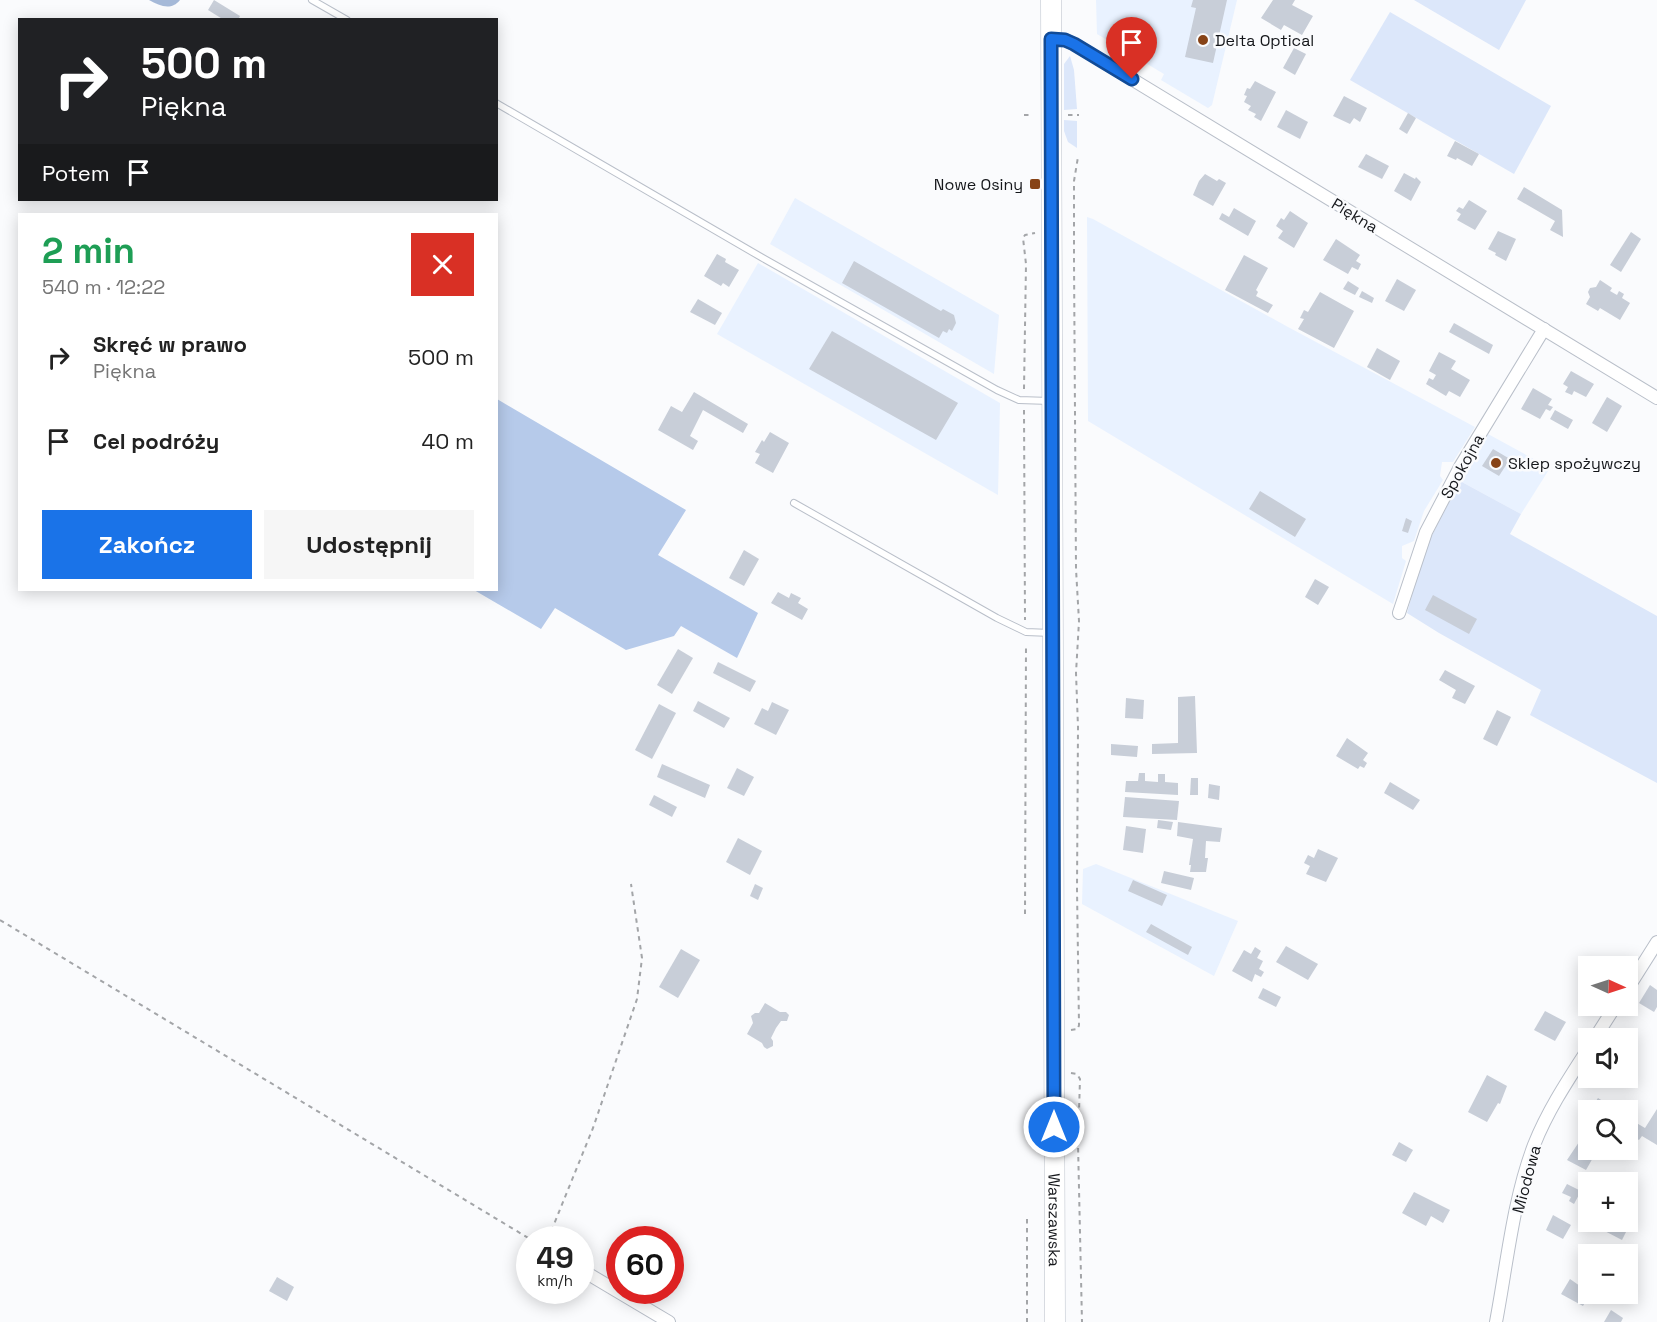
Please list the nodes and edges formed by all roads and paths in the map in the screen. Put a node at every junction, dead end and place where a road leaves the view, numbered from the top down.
1 (312, 0) edge
2 (1050, 0) edge
3 (344, 18) edge
4 (1051, 39) junction
5 (498, 104) edge
6 (1024, 115) dead end
7 (1038, 115) dead end
8 (1062, 115) dead end
9 (1079, 115) dead end
10 (1078, 157) dead end
11 (1036, 231) dead end
12 (1544, 329) junction
13 (1657, 398) edge
14 (1024, 400) junction
15 (1052, 401) junction
16 (795, 503) dead end
17 (1399, 613) dead end
18 (1026, 632) junction
19 (1052, 633) junction
20 (631, 884) dead end
21 (1026, 914) dead end
22 (0, 920) edge
23 (1657, 942) edge
24 (1638, 972) edge
25 (1068, 1030) dead end
26 (1578, 1064) edge
27 (1068, 1072) dead end
28 (1027, 1219) dead end
29 (553, 1226) edge
30 (516, 1231) edge
31 (594, 1277) edge
32 (669, 1322) edge
33 (1027, 1322) edge
34 (1055, 1322) edge
35 (1082, 1322) edge
36 (1496, 1322) edge

1 - 3 lane
2 - 4 main road, Warszawska
4 - 12 street, Piękna
4 - 15 main road, Warszawska
5 - 14 lane
6 - 7 path
8 - 9 path
10 - 25 path
11 - 14 path
12 - 13 street, Piękna
12 - 17 street, Spokojna
14 - 15 lane
14 - 18 path
15 - 19 main road, Warszawska
16 - 18 lane
18 - 19 lane
18 - 21 path
19 - 34 main road, Warszawska
20 - 29 path
22 - 30 path
23 - 24 street
26 - 36 street, Miodowa
27 - 35 path
28 - 33 path
31 - 32 street

